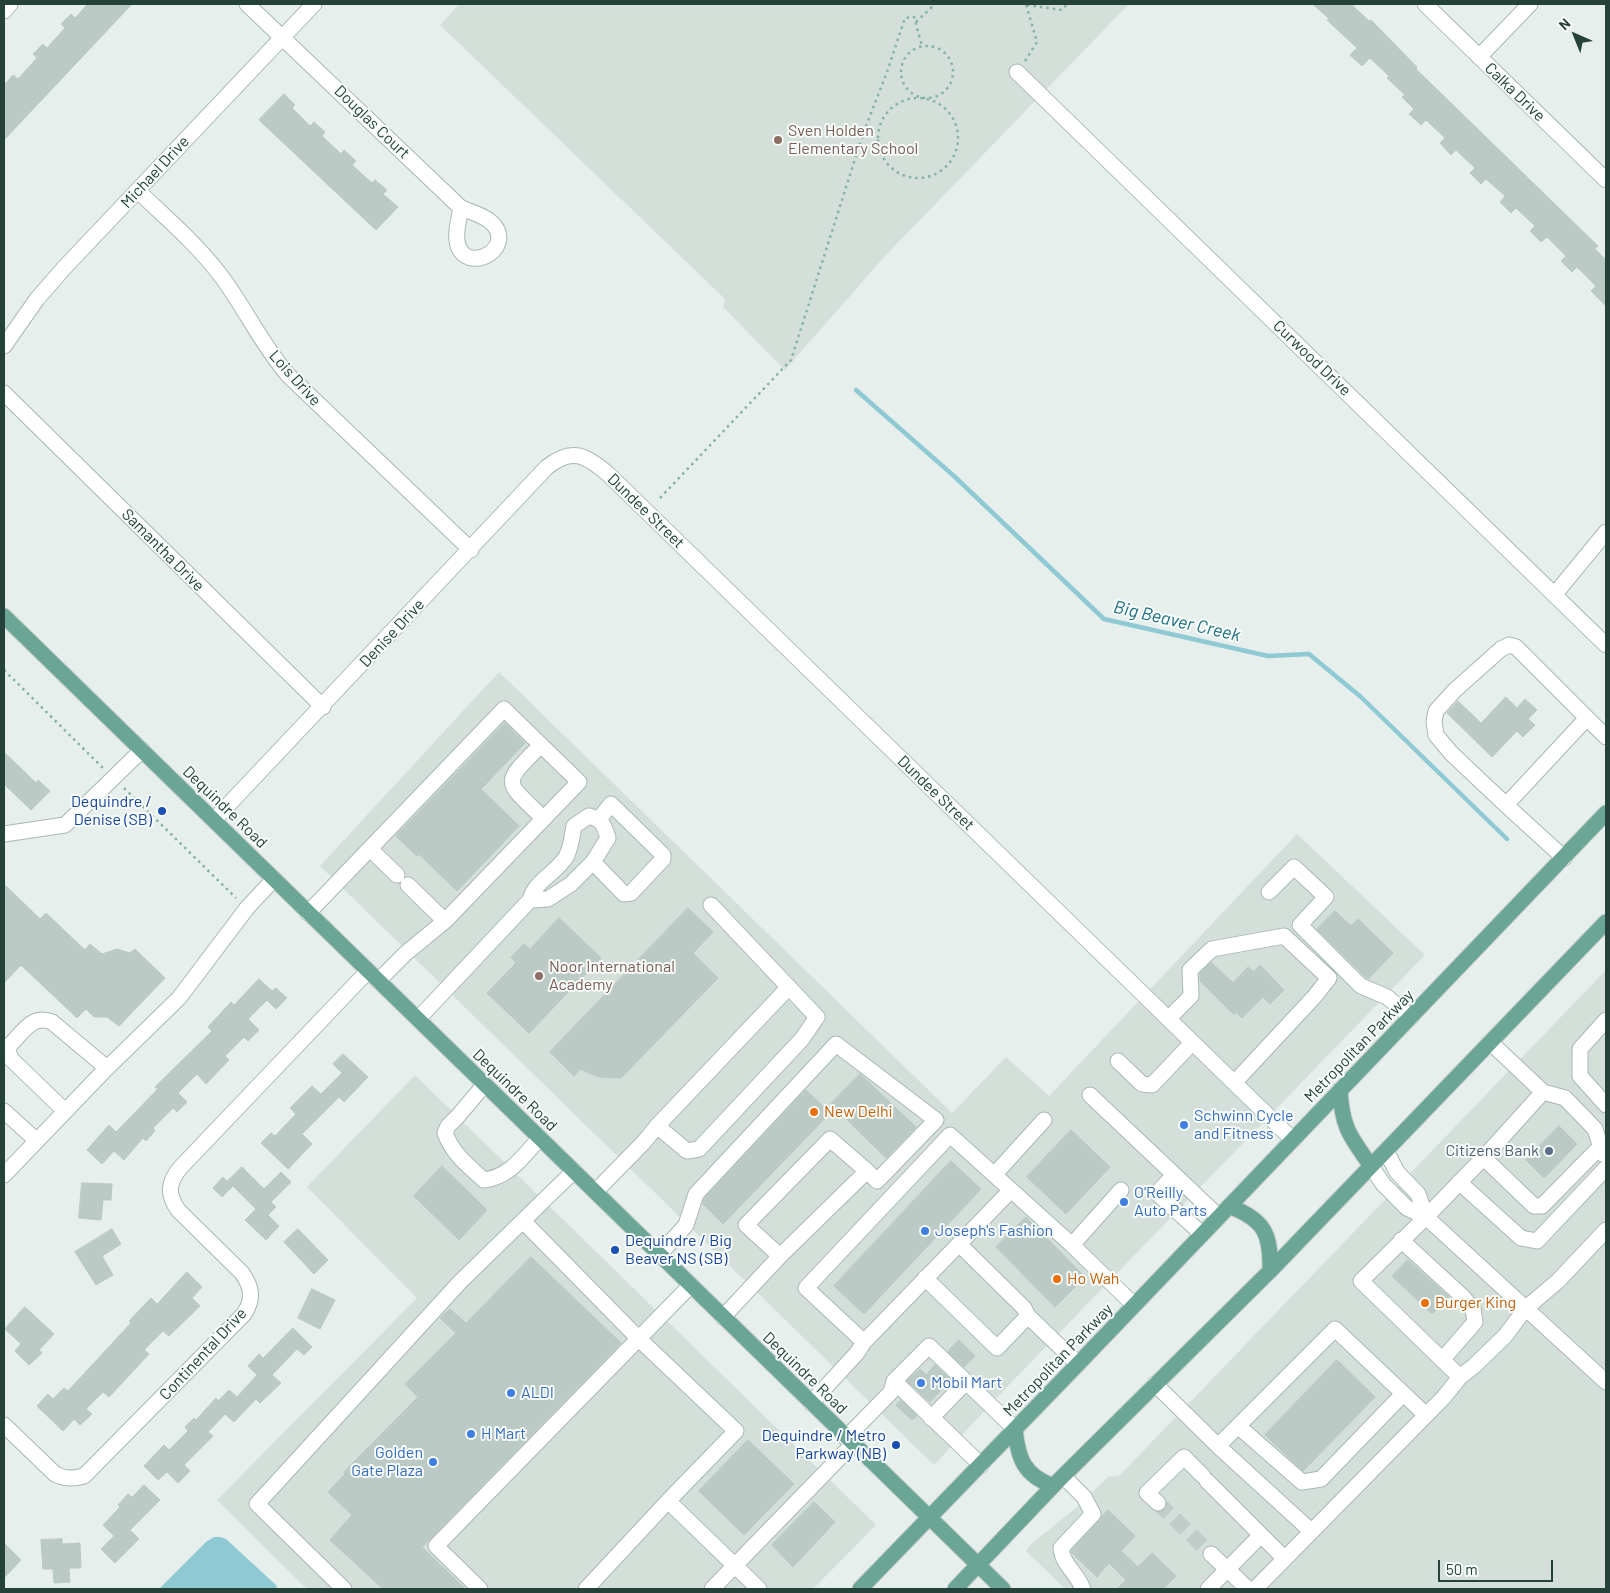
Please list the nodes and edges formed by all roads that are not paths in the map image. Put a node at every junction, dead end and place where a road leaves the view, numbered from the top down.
1 (10, 4) edge
2 (247, 4) edge
3 (314, 4) edge
4 (1425, 4) edge
5 (1530, 4) edge
6 (4, 11) edge
7 (282, 37) junction
8 (1479, 56) junction
9 (1017, 72) road end
10 (1606, 180) edge
11 (138, 190) junction
12 (461, 208) dead end
13 (4, 346) edge
14 (4, 394) edge
15 (574, 455) joint
16 (1606, 532) edge
17 (471, 550) junction
18 (1555, 594) junction
19 (4, 616) edge
20 (1606, 644) edge
21 (323, 707) junction
22 (1587, 718) junction
23 (1606, 737) edge
24 (541, 745) junction
25 (142, 750) junction
26 (1506, 805) junction
27 (1606, 813) edge
28 (543, 818) junction
29 (599, 819) junction
30 (214, 820) junction
31 (4, 834) edge
32 (370, 849) junction
33 (1564, 858) junction
34 (593, 862) junction
35 (274, 879) junction
36 (1269, 892) dead end
37 (530, 900) junction
38 (710, 905) dead end
39 (308, 913) junction
40 (445, 921) junction
41 (1606, 922) edge
42 (373, 976) junction
43 (789, 987) junction
44 (1411, 1017) junction
45 (1168, 1019) junction
46 (418, 1020) junction
47 (1606, 1020) edge
48 (1490, 1042) junction
49 (1192, 1043) junction
50 (1118, 1061) dead end
51 (107, 1068) junction
52 (1234, 1083) junction
53 (484, 1084) junction
54 (1340, 1090) junction
55 (1543, 1092) junction
56 (1090, 1095) dead end
57 (1606, 1105) edge
58 (4, 1111) edge
59 (65, 1111) junction
60 (1044, 1120) dead end
61 (657, 1126) junction
62 (540, 1138) junction
63 (1293, 1140) junction
64 (36, 1141) junction
65 (1601, 1146) junction
66 (1386, 1151) junction
67 (1484, 1158) junction
68 (1371, 1166) junction
69 (1606, 1168) edge
70 (574, 1171) junction
71 (867, 1171) junction
72 (4, 1174) edge
73 (995, 1174) junction
74 (1174, 1174) junction
75 (1459, 1182) junction
76 (1010, 1190) junction
77 (1121, 1190) dead end
78 (595, 1192) junction
79 (1224, 1212) junction
80 (1426, 1217) junction
81 (523, 1222) junction
82 (1606, 1230) edge
83 (1202, 1234) junction
84 (1402, 1240) junction
85 (960, 1244) junction
86 (1072, 1245) junction
87 (659, 1255) junction
88 (780, 1256) junction
89 (1270, 1271) junction
90 (925, 1278) junction
91 (691, 1285) junction
92 (1134, 1305) junction
93 (1526, 1308) junction
94 (1028, 1316) junction
95 (723, 1317) junction
96 (640, 1339) junction
97 (864, 1342) junction
98 (1442, 1360) junction
99 (1078, 1364) junction
100 (1460, 1377) junction
101 (894, 1382) junction
102 (966, 1382) junction
103 (1606, 1382) edge
104 (1155, 1384) junction
105 (1403, 1394) junction
106 (811, 1403) junction
107 (1426, 1415) junction
108 (932, 1418) junction
109 (4, 1425) edge
110 (1238, 1426) junction
111 (1016, 1430) junction
112 (850, 1441) junction
113 (1218, 1446) junction
114 (981, 1465) junction
115 (1058, 1481) junction
116 (668, 1501) junction
117 (1158, 1503) tunnel mouth
118 (929, 1519) junction
119 (1311, 1531) junction
120 (1261, 1535) junction
121 (1211, 1554) tunnel mouth
122 (1284, 1558) junction
123 (978, 1565) junction
124 (735, 1566) junction
125 (1227, 1570) junction
126 (344, 1589) edge
127 (480, 1589) edge
128 (586, 1589) edge
129 (712, 1589) edge
130 (758, 1589) edge
131 (860, 1589) edge
132 (955, 1589) edge
133 (1003, 1589) edge
134 (1083, 1589) edge
135 (1208, 1589) edge
136 (1248, 1589) edge
137 (1255, 1589) edge

1 - 6 street
2 - 7 street, Douglas Court
3 - 7 street, Michael Drive
4 - 8 street, Calka Drive
5 - 8 street
7 - 11 street, Michael Drive
7 - 12 street, Douglas Court
8 - 10 street, Calka Drive
9 - 18 street, Curwood Drive
11 - 13 street, Michael Drive
11 - 17 street, Lois Drive
14 - 21 street, Samantha Drive
15 - 17 street, Denise Drive
15 - 45 street, Dundee Street
16 - 18 street
17 - 21 street, Denise Drive
18 - 20 street, Curwood Drive
19 - 25 main road, Dequindre Road
21 - 30 street, Denise Drive
22 - 23 street
22 - 26 street
22 - 26 street
24 - 28 street
24 - 28 street, Continental Drive
24 - 32 street
25 - 30 main road, Dequindre Road
25 - 31 street
26 - 33 street
27 - 33 main road, Metropolitan Parkway
28 - 40 street, Continental Drive
29 - 34 street
29 - 34 street
29 - 37 street
30 - 35 main road, Dequindre Road
32 - 39 street
32 - 40 street
33 - 44 main road, Metropolitan Parkway
34 - 37 street
35 - 39 main road, Dequindre Road
35 - 51 street
36 - 44 street
37 - 46 street
38 - 43 street
39 - 42 main road, Dequindre Road
40 - 42 street, Continental Drive
41 - 48 main road
42 - 46 main road, Dequindre Road
42 - 109 street, Continental Drive
43 - 61 street
43 - 61 street
44 - 54 main road, Metropolitan Parkway
45 - 49 street, Dundee Street
45 - 52 street
46 - 53 main road, Dequindre Road
47 - 57 street
48 - 55 street
48 - 66 main road
49 - 50 street
49 - 52 street, Dundee Street
51 - 59 street
51 - 59 street
52 - 63 street, Dundee Street
53 - 62 main road, Dequindre Road
53 - 62 street
54 - 63 main road, Metropolitan Parkway
54 - 68 main road
55 - 65 street
55 - 67 street
56 - 74 street
58 - 64 street
59 - 64 street
60 - 73 street
61 - 78 street
62 - 70 main road, Dequindre Road
63 - 79 main road, Metropolitan Parkway
64 - 72 street
65 - 67 street
65 - 69 street
66 - 68 main road
66 - 80 street
67 - 75 street
68 - 80 street
68 - 89 main road
69 - 75 street
70 - 78 main road, Dequindre Road
70 - 81 street
71 - 87 street
71 - 88 street
71 - 88 street
73 - 76 street
73 - 97 street
74 - 79 street
74 - 83 street
75 - 80 street
76 - 85 street
76 - 86 street
77 - 86 street
78 - 87 main road, Dequindre Road
79 - 83 main road, Metropolitan Parkway
79 - 89 main road
80 - 84 street
80 - 93 street
81 - 96 street
81 - 126 street
82 - 93 street
83 - 92 main road, Metropolitan Parkway
84 - 98 street
84 - 98 street
85 - 90 street
85 - 94 street
86 - 92 street
87 - 91 main road, Dequindre Road
88 - 95 street
89 - 104 main road
90 - 94 street
90 - 97 street
91 - 95 main road, Dequindre Road
91 - 96 street
92 - 99 main road, Metropolitan Parkway
93 - 100 street
93 - 103 street
94 - 99 street
95 - 106 main road, Dequindre Road
96 - 116 street
96 - 127 street
97 - 106 street
98 - 100 street
99 - 111 main road, Metropolitan Parkway
100 - 107 street
101 - 102 street
101 - 108 street
101 - 112 street
102 - 108 street
102 - 111 street
104 - 113 street
104 - 115 main road
105 - 107 street
105 - 110 street
105 - 110 street
106 - 112 main road, Dequindre Road
107 - 119 street
108 - 114 street
110 - 113 street
111 - 114 main road, Metropolitan Parkway
111 - 115 main road
112 - 118 main road, Dequindre Road
112 - 124 street
113 - 119 street
114 - 118 main road, Metropolitan Parkway
115 - 123 main road
115 - 134 street
116 - 124 street
116 - 128 street
117 - 120 street
118 - 123 main road, Dequindre Road
118 - 131 main road, Metropolitan Parkway
119 - 122 street
120 - 122 street
120 - 125 street
121 - 125 street
122 - 137 street
123 - 132 main road
123 - 133 main road, Dequindre Road
124 - 129 street
124 - 130 street
125 - 135 street
125 - 136 street

